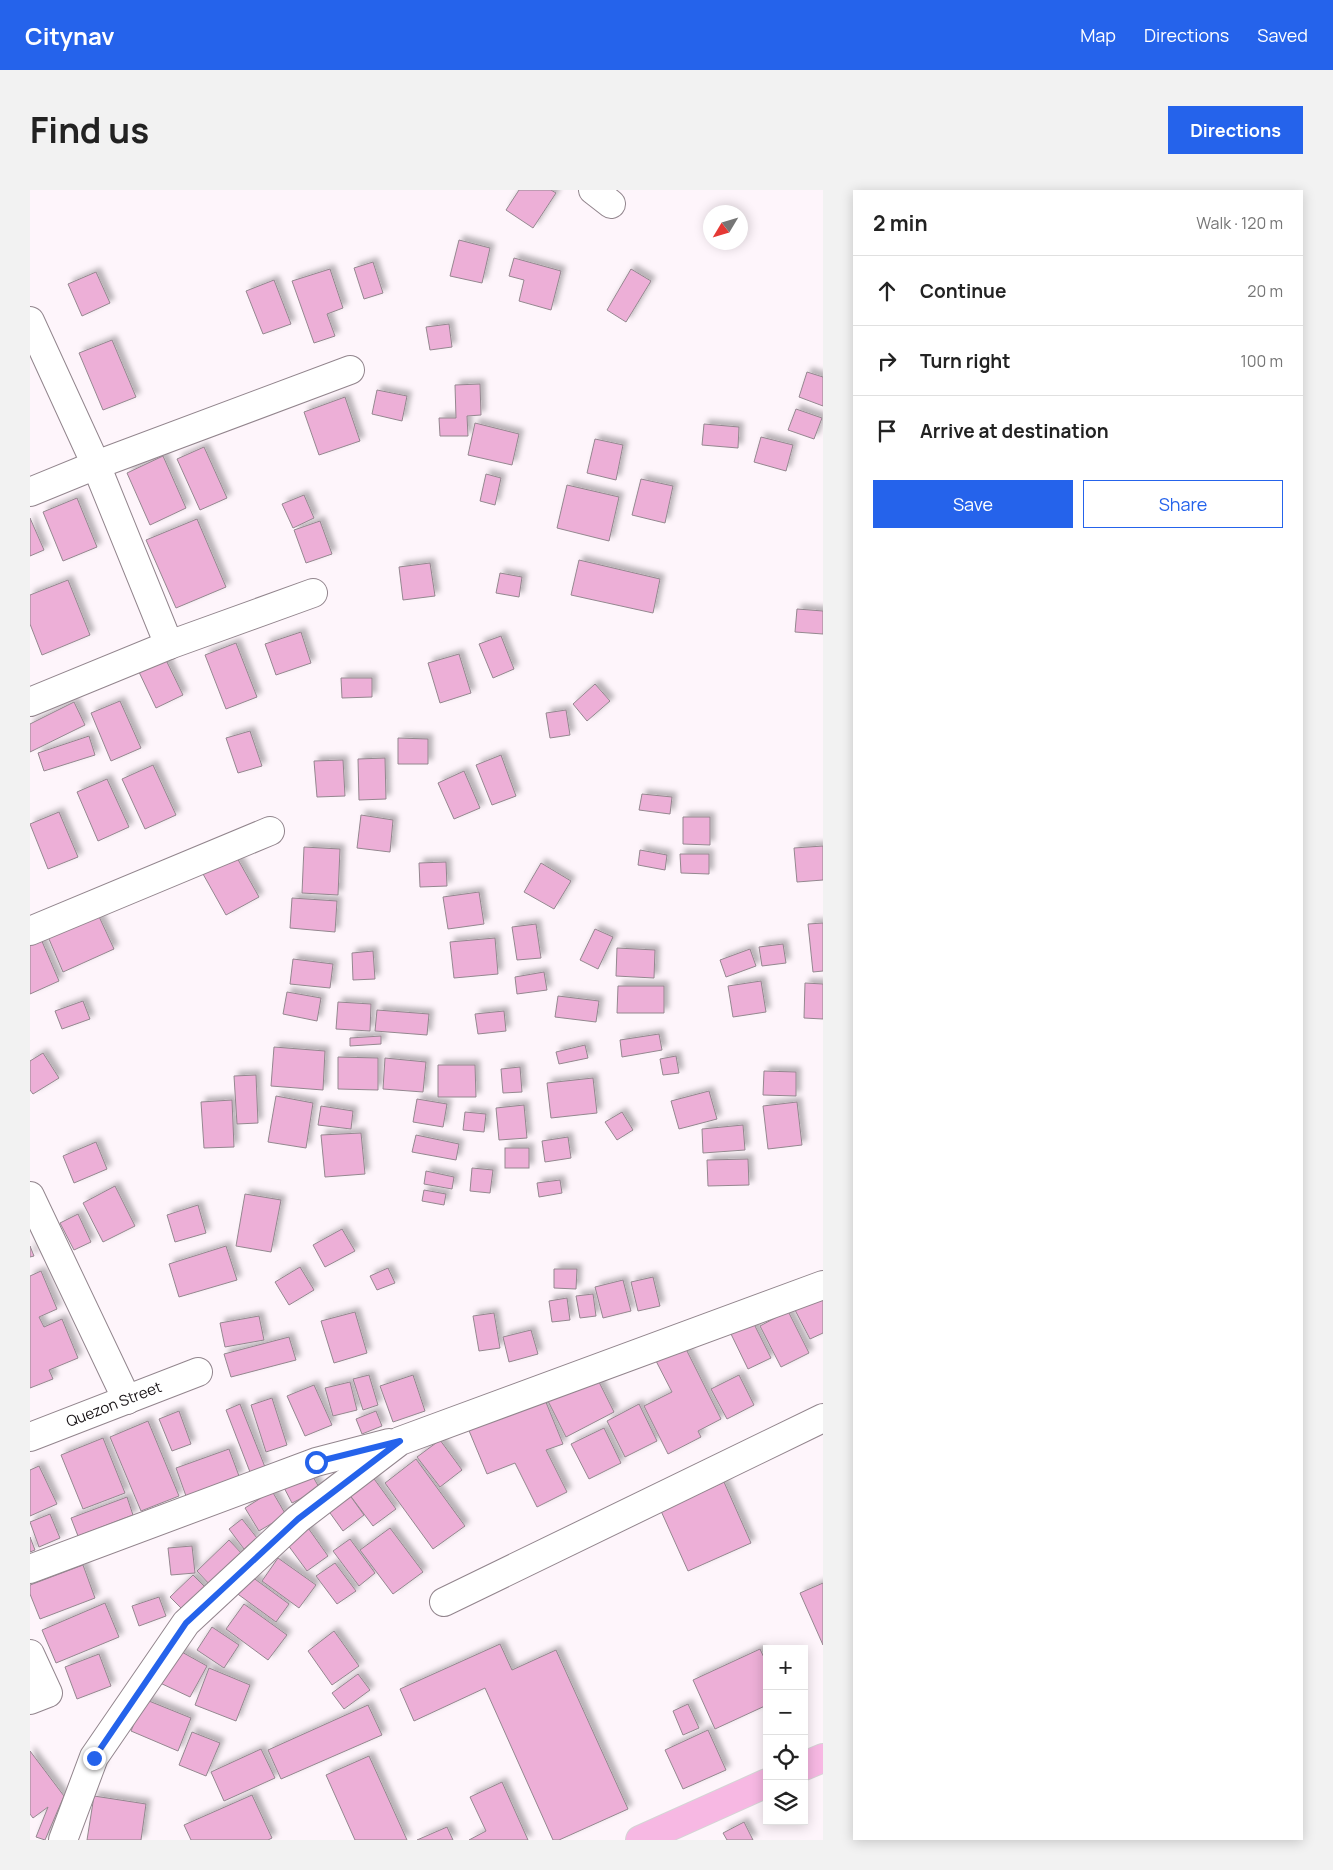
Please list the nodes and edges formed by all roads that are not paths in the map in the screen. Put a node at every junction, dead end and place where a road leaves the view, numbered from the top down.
1 (30, 321) edge
2 (350, 370) dead end
3 (96, 465) junction
4 (30, 492) edge
5 (313, 593) dead end
6 (169, 645) junction
7 (30, 702) edge
8 (270, 831) dead end
9 (30, 931) edge
10 (30, 1196) edge
11 (823, 1285) edge
12 (198, 1372) dead end
13 (127, 1400) junction
14 (823, 1418) edge
15 (30, 1438) edge
16 (400, 1441) junction
17 (30, 1568) edge
18 (444, 1602) dead end
19 (30, 1654) edge
20 (39, 1696) edge
21 (823, 1758) edge
22 (808, 1764) edge
23 (763, 1785) edge
24 (63, 1840) edge
25 (640, 1840) edge

1 - 3 street
2 - 3 street
3 - 4 street
3 - 6 street
5 - 6 street
6 - 7 street
8 - 9 street
10 - 13 street
11 - 16 street
12 - 13 street, Quezon Street
13 - 15 street, Quezon Street
14 - 18 street
16 - 17 street
16 - 24 street
19 - 20 street
21 - 22 main road
23 - 25 main road

